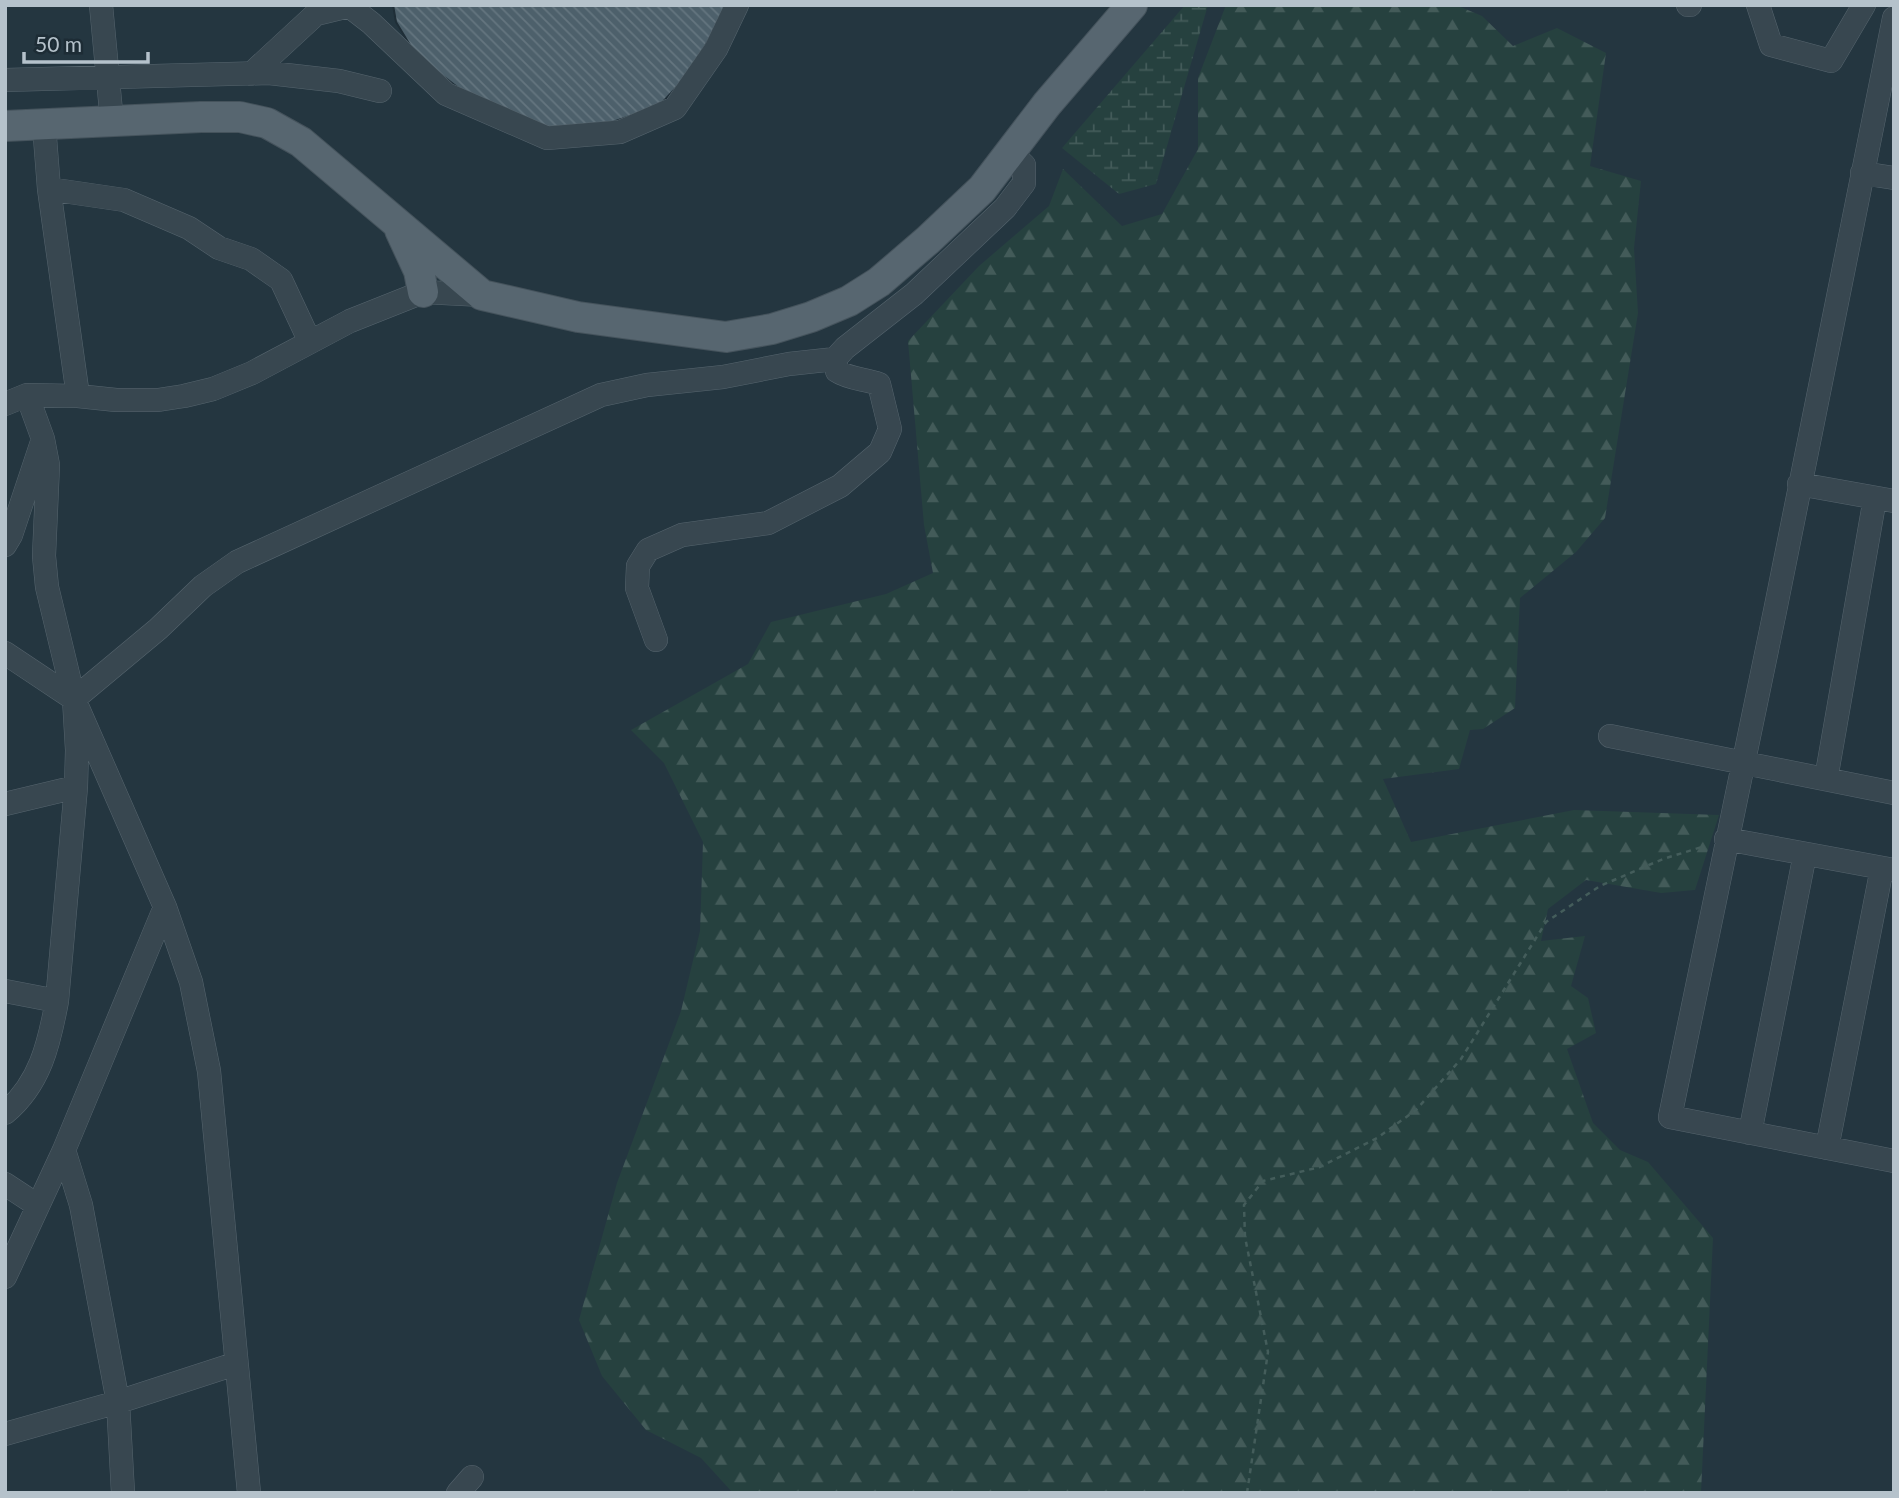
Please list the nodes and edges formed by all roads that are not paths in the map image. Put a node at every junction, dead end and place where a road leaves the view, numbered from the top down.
1 (101, 5) edge
2 (737, 5) edge
3 (1132, 5) edge
4 (1758, 5) edge
5 (1864, 5) edge
6 (1894, 18) edge
7 (251, 74) junction
8 (108, 76) junction
9 (5, 80) edge
10 (380, 92) dead end
11 (112, 122) junction
12 (44, 125) junction
13 (5, 126) edge
14 (1011, 153) junction
15 (1862, 173) junction
16 (1894, 178) edge
17 (49, 189) junction
18 (396, 222) junction
19 (422, 292) junction
20 (481, 295) junction
21 (310, 342) junction
22 (835, 359) junction
23 (27, 395) junction
24 (78, 396) junction
25 (5, 404) edge
26 (43, 439) junction
27 (1799, 484) junction
28 (1884, 500) edge
29 (5, 545) edge
30 (656, 640) dead end
31 (5, 653) edge
32 (74, 699) junction
33 (1610, 736) dead end
34 (1743, 763) junction
35 (1826, 779) junction
36 (76, 787) junction
37 (1894, 793) edge
38 (5, 804) edge
39 (1726, 839) junction
40 (1805, 853) junction
41 (1888, 869) edge
42 (165, 907) junction
43 (5, 991) edge
44 (57, 1001) junction
45 (5, 1113) edge
46 (1751, 1133) junction
47 (1827, 1148) junction
48 (64, 1150) junction
49 (1894, 1161) edge
50 (5, 1184) edge
51 (37, 1205) junction
52 (5, 1277) edge
53 (236, 1364) junction
54 (118, 1402) junction
55 (5, 1434) edge
56 (123, 1493) edge
57 (249, 1493) edge

1 - 8 street
2 - 7 street
3 - 14 main road
4 - 5 street
6 - 15 street
7 - 8 street
7 - 10 street
8 - 9 street
8 - 11 street
11 - 12 main road
11 - 18 main road
12 - 13 main road
12 - 17 street
14 - 20 main road
14 - 22 street
15 - 16 street
15 - 27 street
17 - 21 street
17 - 24 street
18 - 19 main road
18 - 20 main road
19 - 20 street
19 - 21 street
21 - 24 street
22 - 30 street
22 - 32 street
23 - 24 street
23 - 25 street
23 - 26 street
26 - 29 street
26 - 32 street
27 - 28 street
27 - 34 street
28 - 35 street
31 - 32 street
32 - 36 street
32 - 42 street
33 - 34 street
34 - 35 street
34 - 39 street
35 - 37 street
36 - 38 street
36 - 44 street
39 - 40 street
39 - 46 street
40 - 41 street
40 - 46 street
41 - 47 street
42 - 48 street
42 - 53 street
43 - 44 street
44 - 45 street
46 - 47 street
47 - 49 street
48 - 51 street
48 - 54 street
50 - 51 street
51 - 52 street
53 - 54 street
53 - 57 street
54 - 55 street
54 - 56 street

